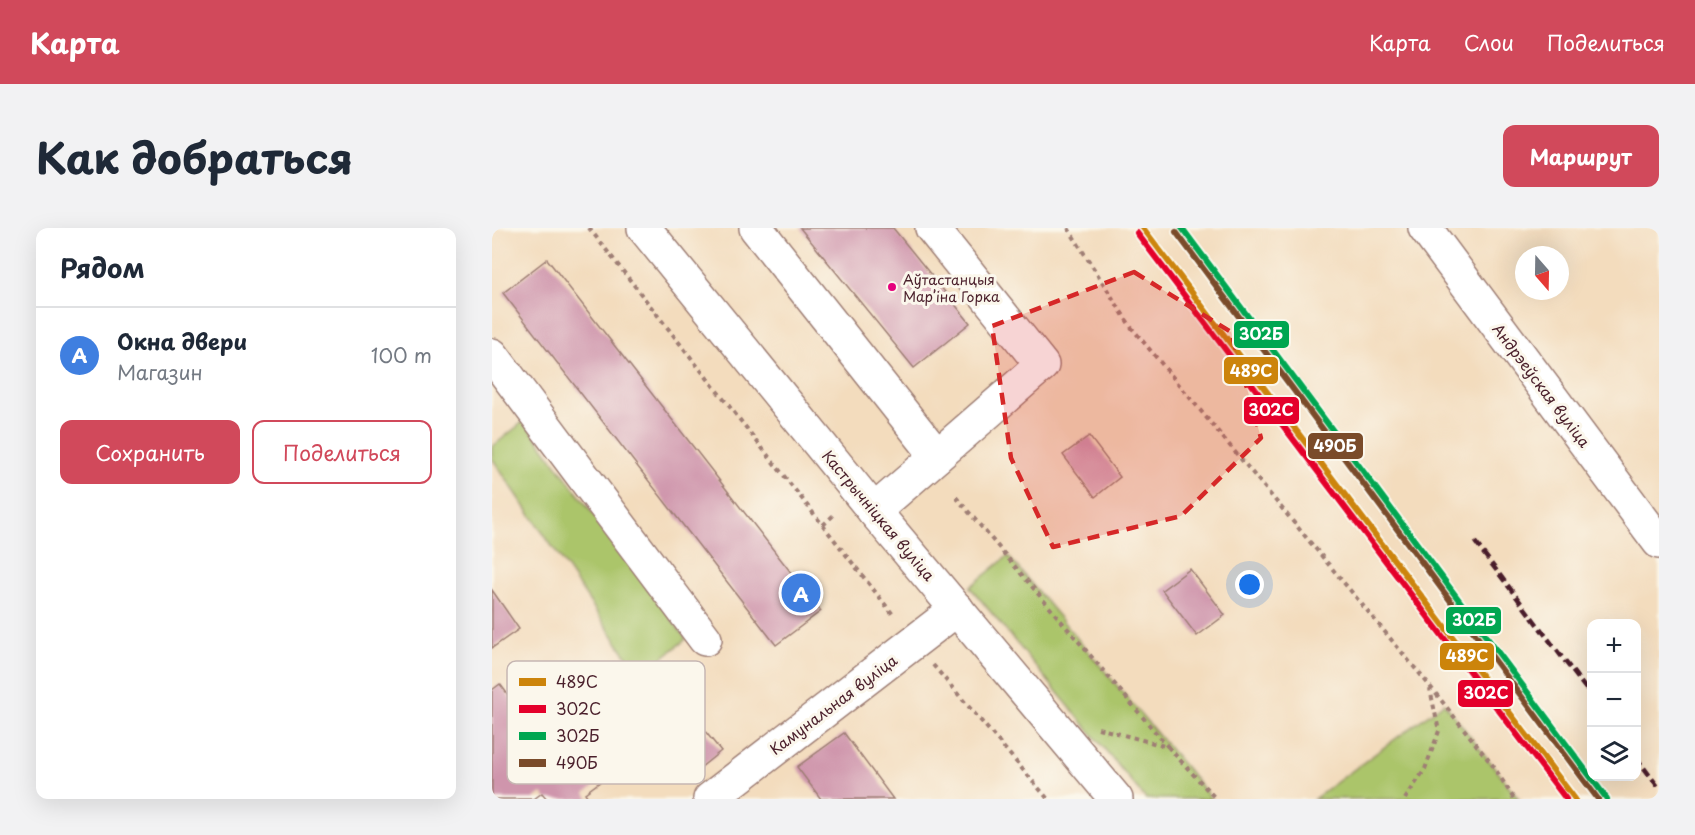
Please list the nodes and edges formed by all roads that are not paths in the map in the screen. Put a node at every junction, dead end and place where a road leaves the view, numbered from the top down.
1 (644, 228) edge
2 (756, 228) edge
3 (932, 228) edge
4 (1425, 228) edge
5 (492, 355) edge
6 (937, 456) junction
7 (874, 511) junction
8 (1659, 542) edge
9 (957, 609) junction
10 (705, 639) dead end
11 (710, 799) edge
12 (1116, 799) edge

1 - 7 main road, Кастрычніцкая вуліца
2 - 6 main road
3 - 6 main road
4 - 8 main road, Андрэеўская вуліца
5 - 10 main road
6 - 7 main road
7 - 9 main road, Кастрычніцкая вуліца
9 - 11 main road, Камунальная вуліца
9 - 12 main road, Кастрычніцкая вуліца

